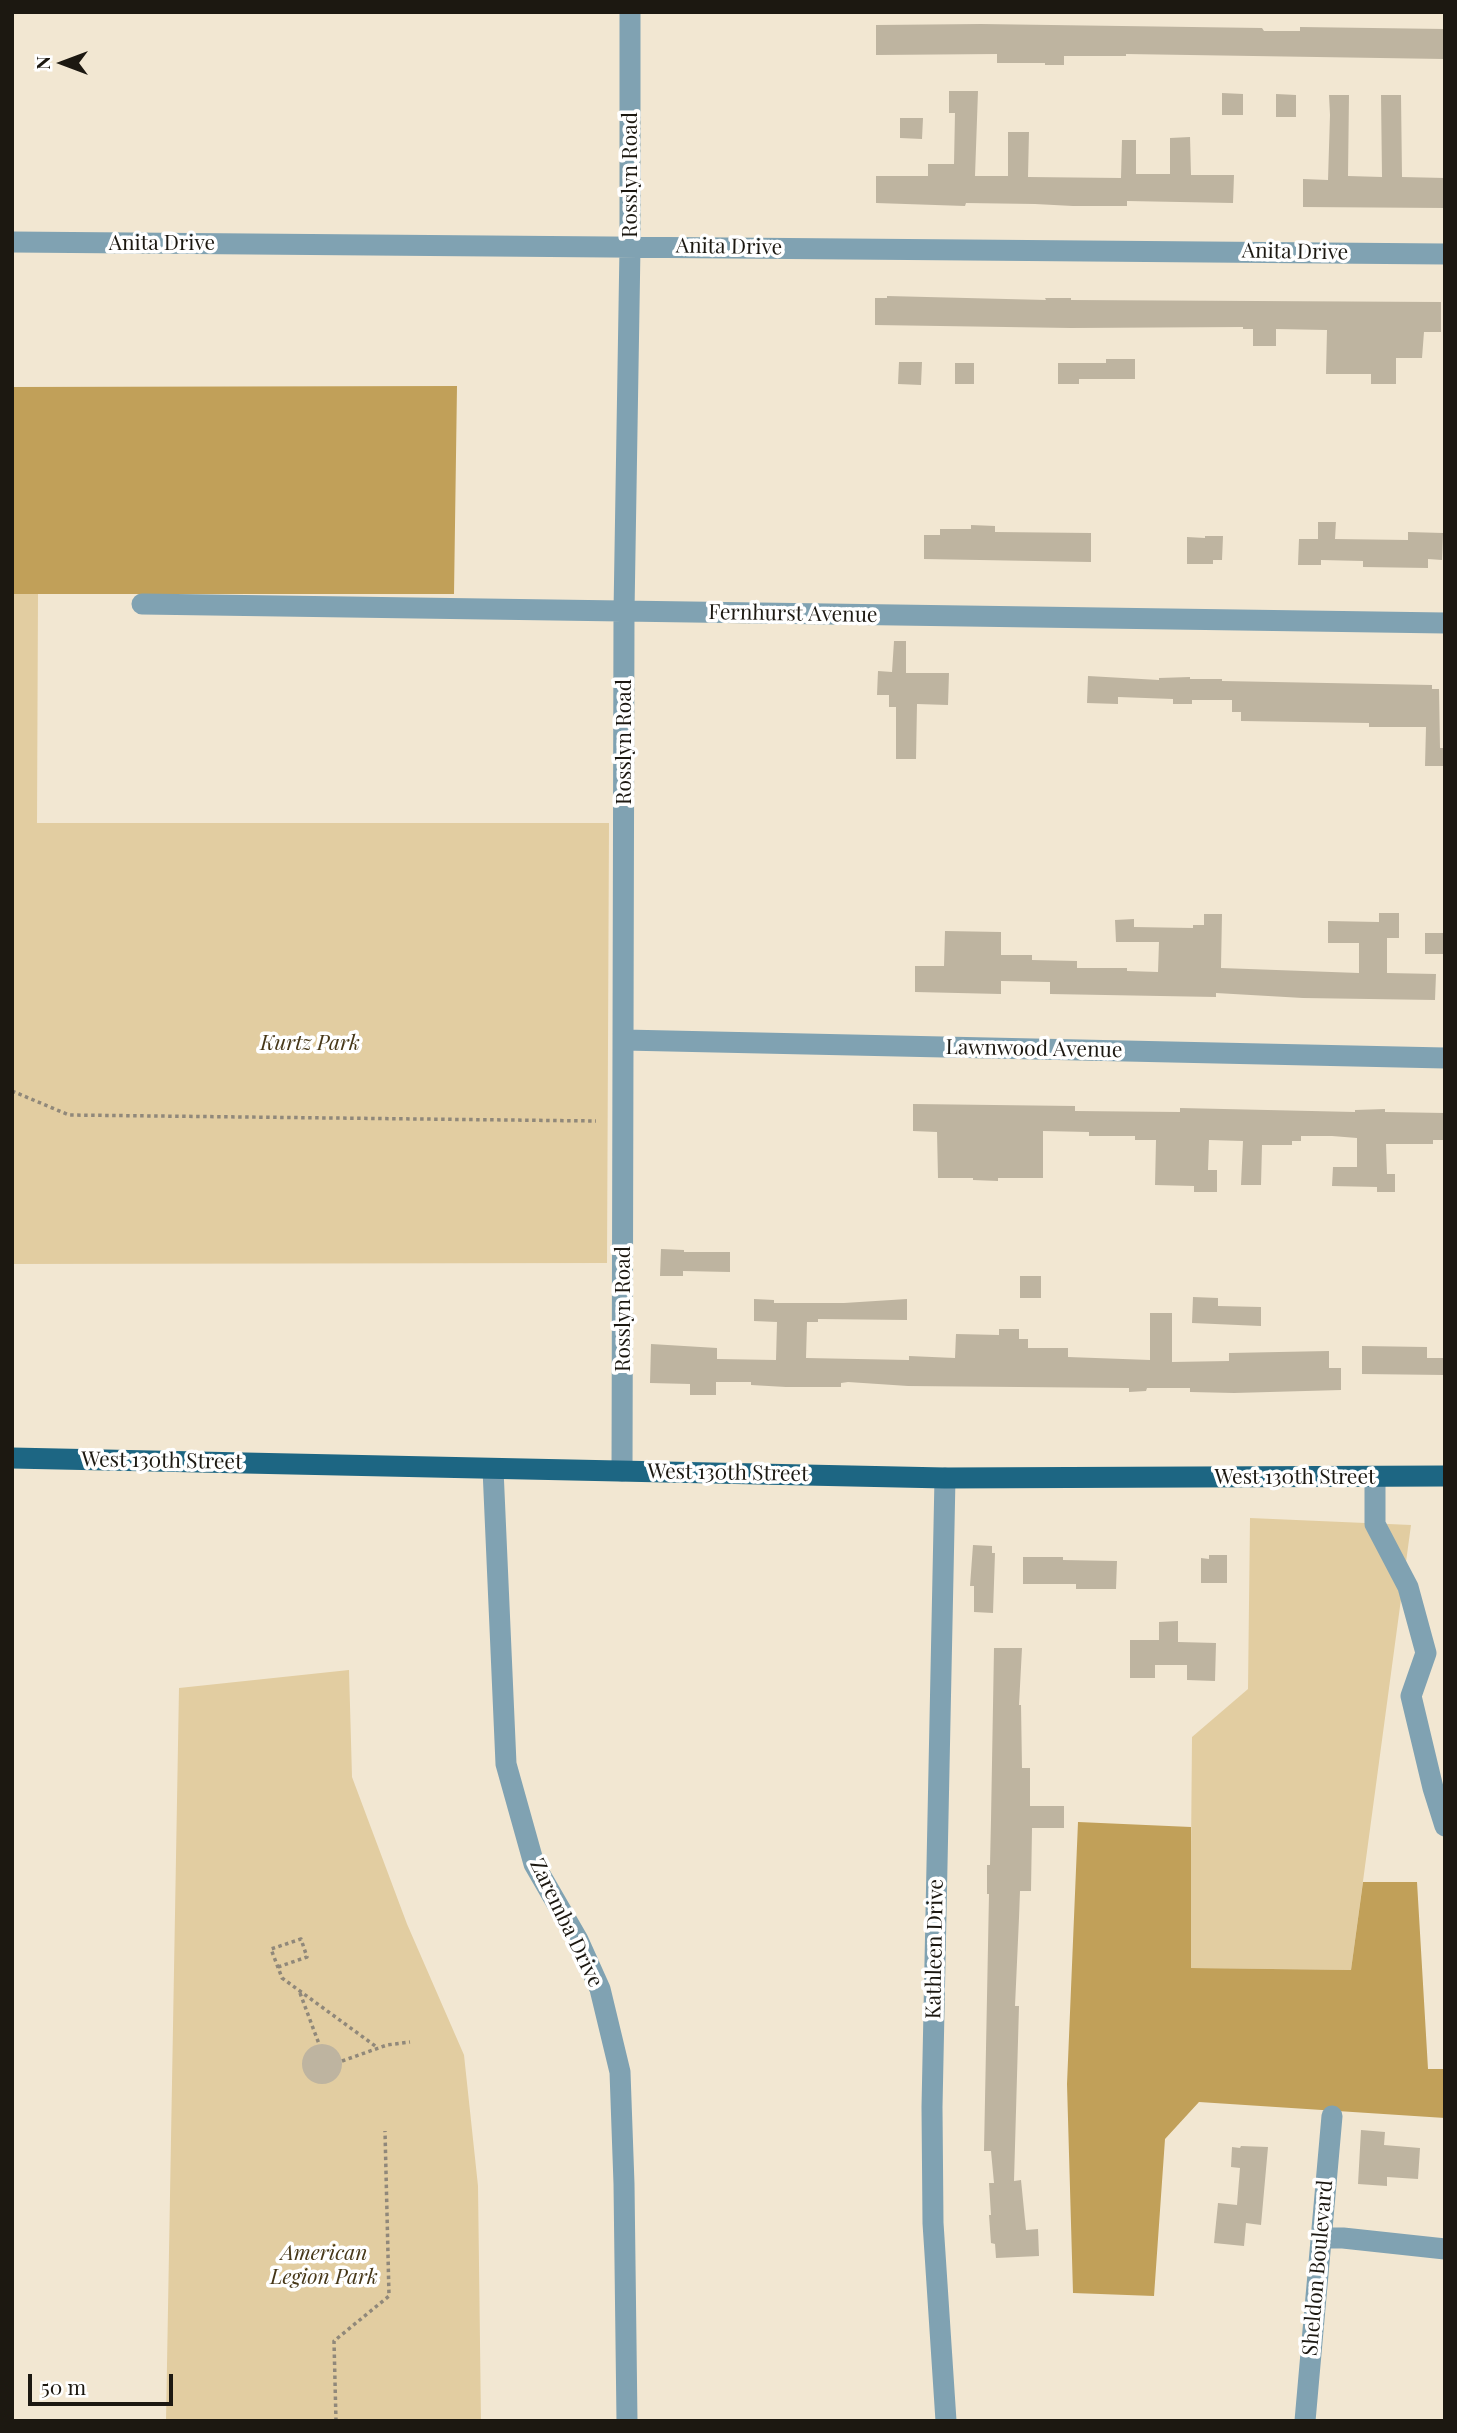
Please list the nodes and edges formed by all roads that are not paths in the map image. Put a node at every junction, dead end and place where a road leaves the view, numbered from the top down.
1 (630, 12) edge
2 (12, 242) edge
3 (630, 247) junction
4 (1445, 254) edge
5 (142, 604) dead end
6 (624, 612) junction
7 (1445, 623) edge
8 (624, 1040) junction
9 (1445, 1058) edge
10 (12, 1458) edge
11 (493, 1469) junction
12 (622, 1471) junction
13 (1445, 1476) edge
14 (1375, 1477) junction
15 (945, 1478) junction
16 (1445, 1826) edge
17 (1332, 2116) dead end
18 (1321, 2238) junction
19 (1445, 2249) edge
20 (627, 2421) edge
21 (946, 2421) edge
22 (1305, 2421) edge

1 - 3 street, Rosslyn Road
2 - 3 street, Anita Drive
3 - 4 street, Anita Drive
3 - 6 street, Rosslyn Road
5 - 6 street, Fernhurst Avenue
6 - 7 street, Fernhurst Avenue
6 - 8 street, Rosslyn Road
8 - 9 street, Lawnwood Avenue
8 - 12 street, Rosslyn Road
10 - 11 main road, West 130th Street
11 - 12 main road, West 130th Street
11 - 20 street, Zaremba Drive
12 - 15 main road, West 130th Street
13 - 14 main road, West 130th Street
14 - 15 main road, West 130th Street
14 - 16 street
15 - 21 street, Kathleen Drive
17 - 18 street, Sheldon Boulevard
18 - 19 street
18 - 22 street, Sheldon Boulevard

